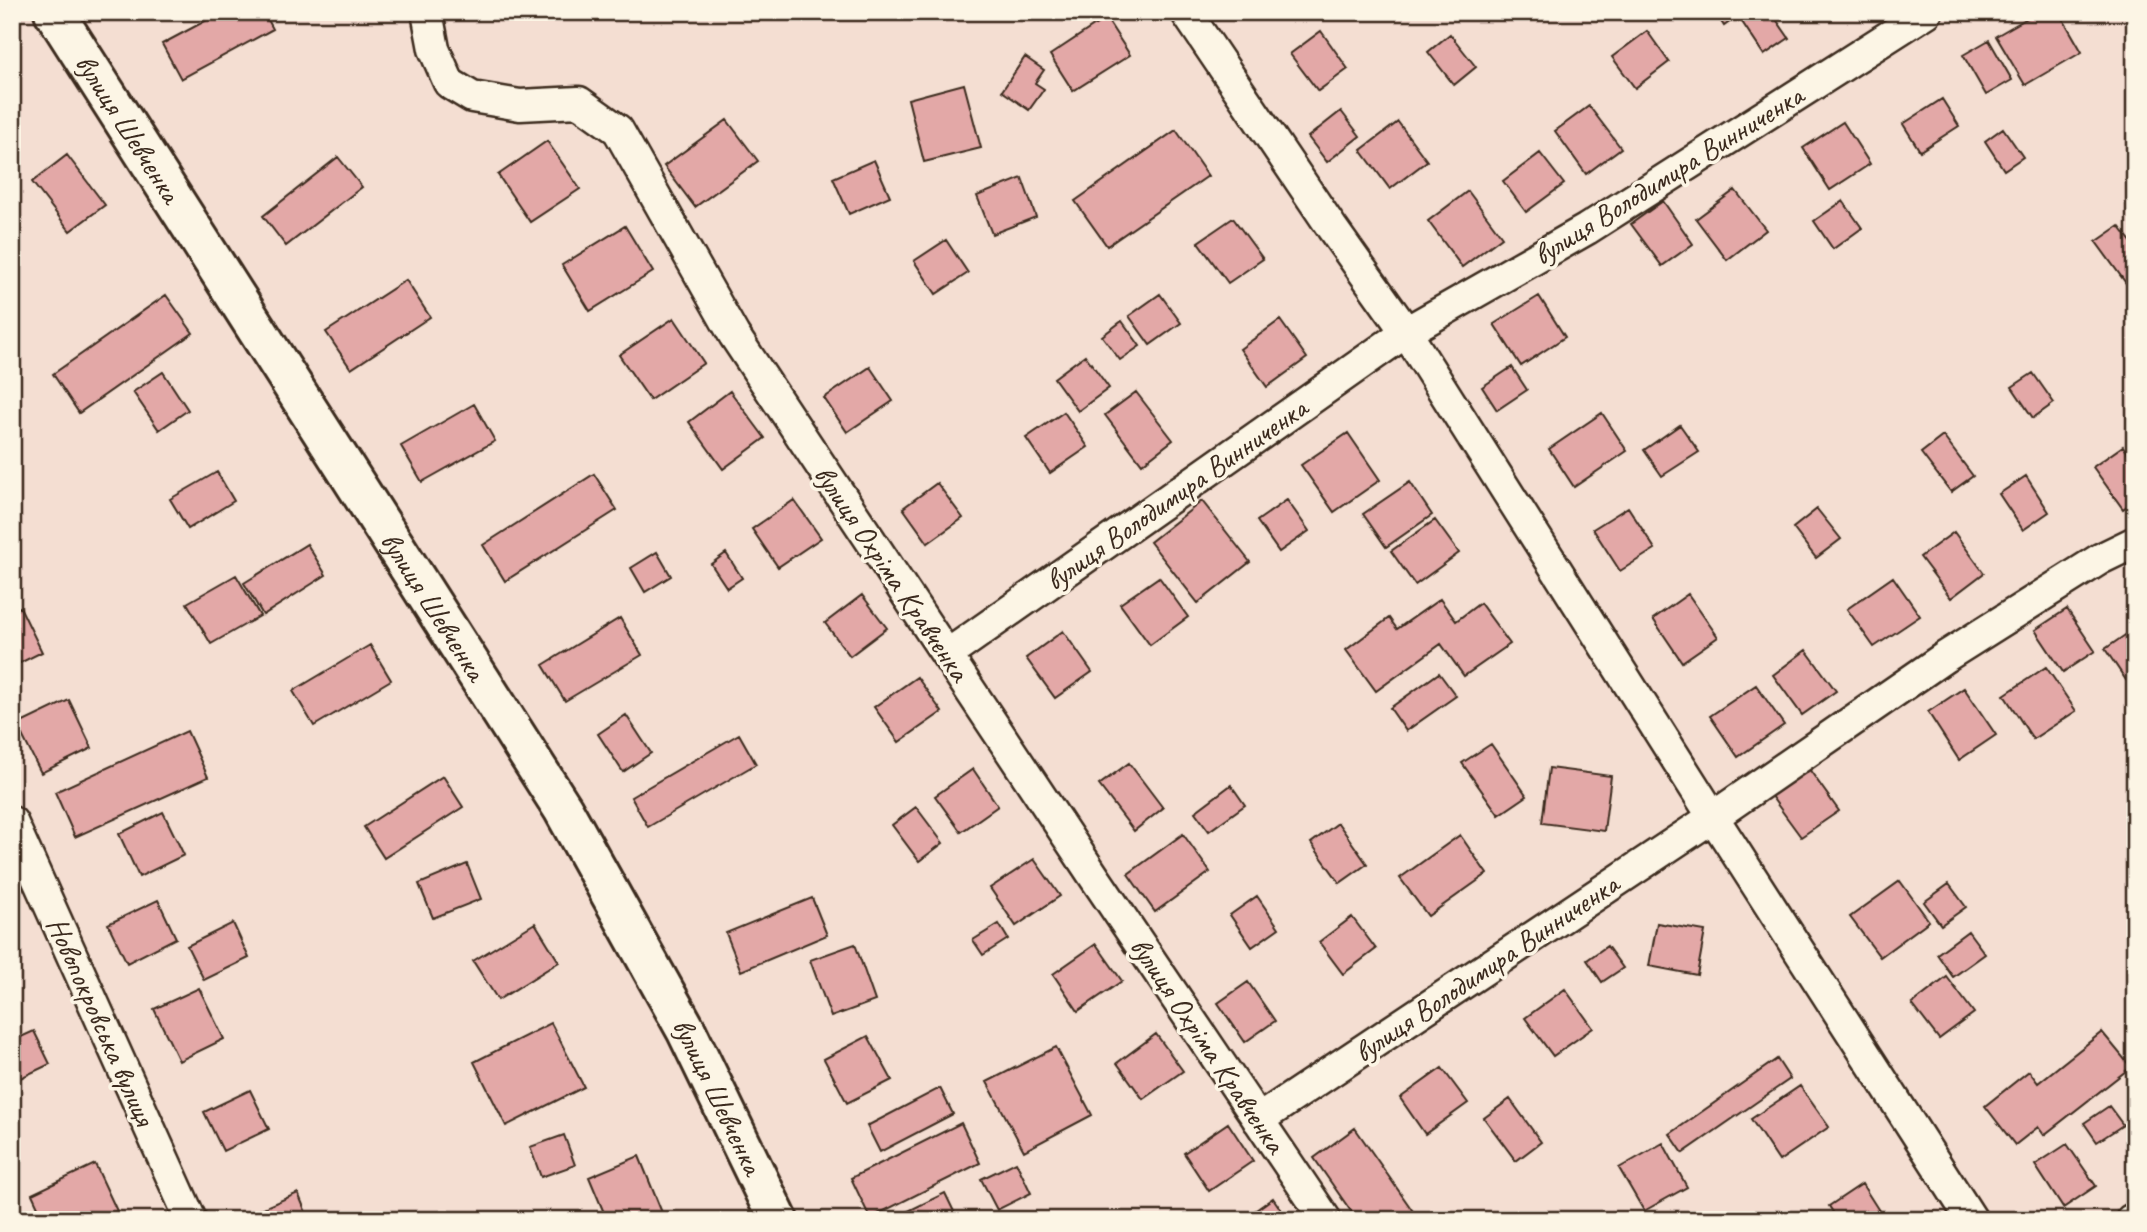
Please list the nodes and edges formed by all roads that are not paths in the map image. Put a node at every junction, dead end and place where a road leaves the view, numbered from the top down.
1 (54, 12) edge
2 (427, 12) edge
3 (1186, 12) edge
4 (1927, 12) edge
5 (1406, 332) junction
6 (2135, 542) edge
7 (947, 655) junction
8 (1713, 817) junction
9 (12, 822) edge
10 (1258, 1120) junction
11 (191, 1220) edge
12 (778, 1220) edge
13 (1326, 1220) edge
14 (1972, 1220) edge

1 - 12 street, вулиця Шевченка
2 - 7 street, вулиця Охріма Кравченка
3 - 5 street
4 - 5 street, вулиця Володимира Винниченка
5 - 7 street, вулиця Володимира Винниченка
5 - 8 street
6 - 8 street, вулиця Володимира Винниченка
7 - 10 street, вулиця Охріма Кравченка
8 - 10 street, вулиця Володимира Винниченка
8 - 14 street
9 - 11 street, Новопокровська вулиця
10 - 13 street, вулиця Охріма Кравченка

